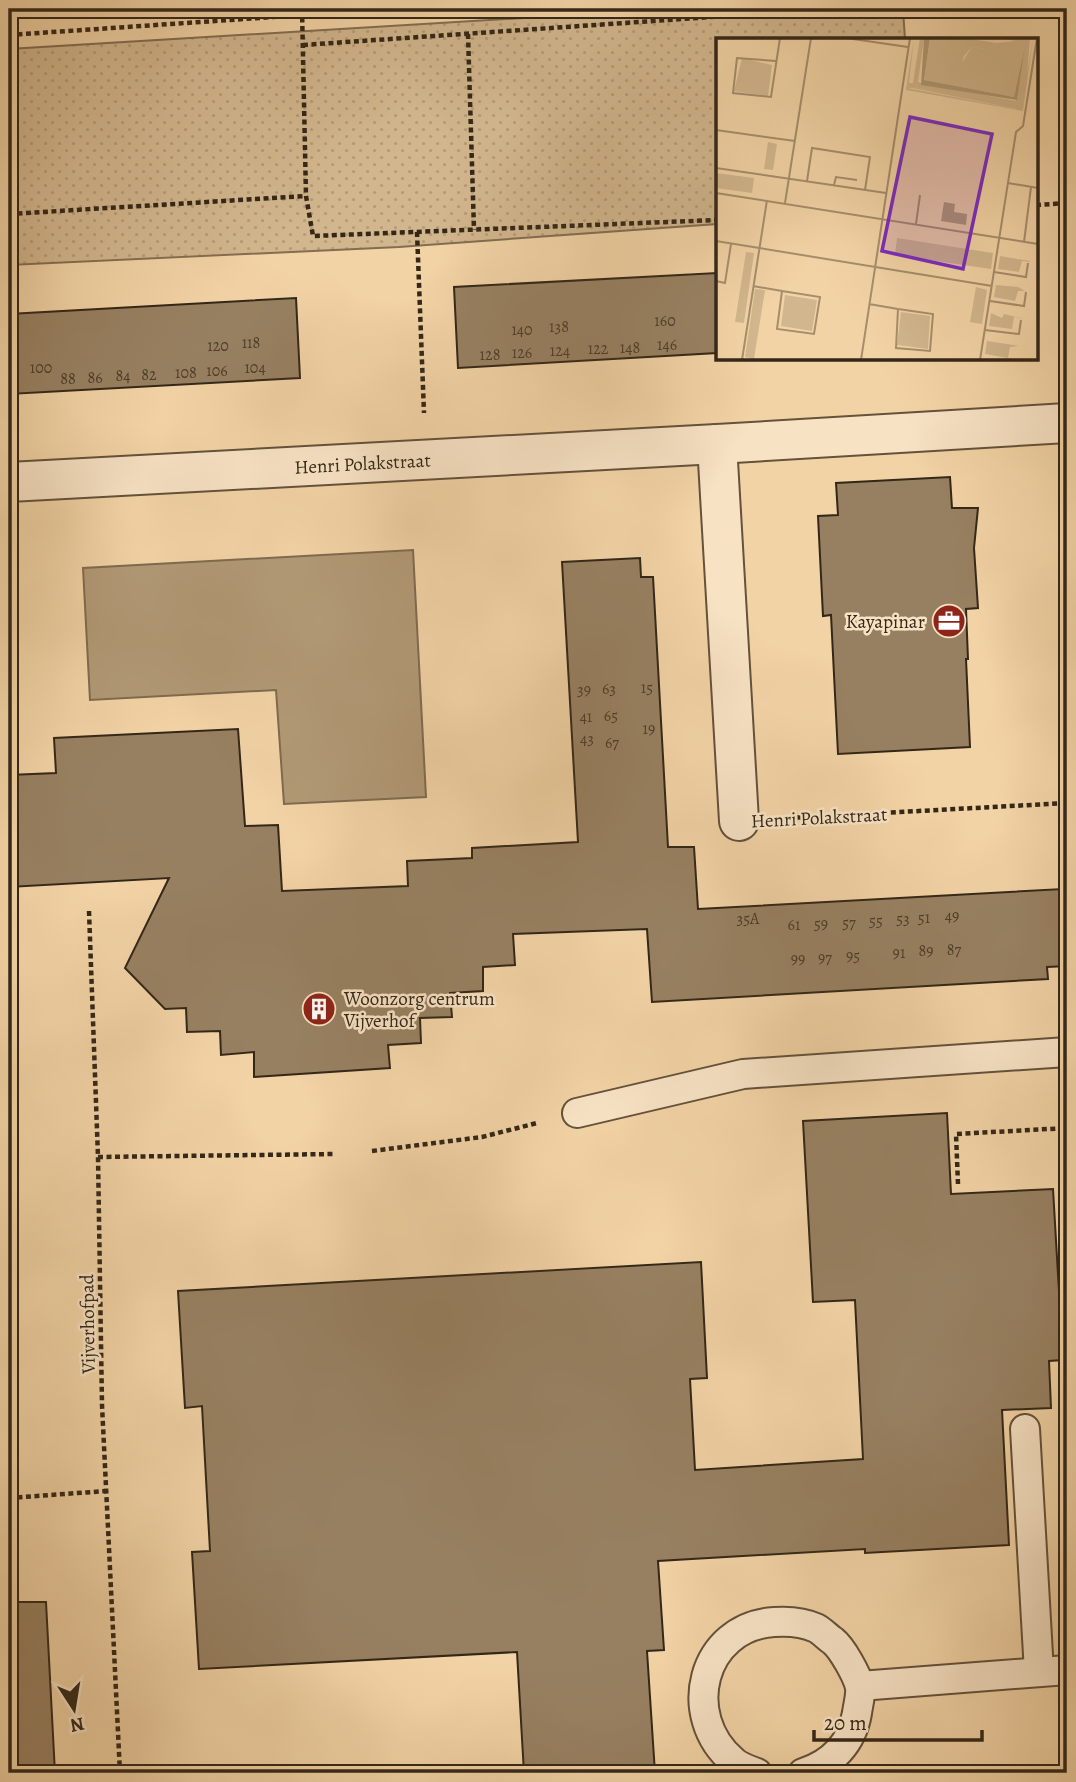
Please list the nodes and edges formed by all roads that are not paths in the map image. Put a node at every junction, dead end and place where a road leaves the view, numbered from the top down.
1 (1067, 423) edge
2 (716, 444) junction
3 (9, 482) edge
4 (739, 821) road end
5 (1067, 1052) edge
6 (577, 1113) road end
7 (1025, 1429) dead end
8 (1067, 1670) edge
9 (1039, 1672) junction
10 (860, 1686) junction
11 (757, 1773) edge
12 (803, 1773) edge

1 - 2 street, Henri Polakstraat
2 - 3 street, Henri Polakstraat
2 - 4 street, Henri Polakstraat
5 - 6 lane
7 - 9 lane
8 - 9 lane
9 - 10 lane
10 - 11 lane
10 - 12 lane

